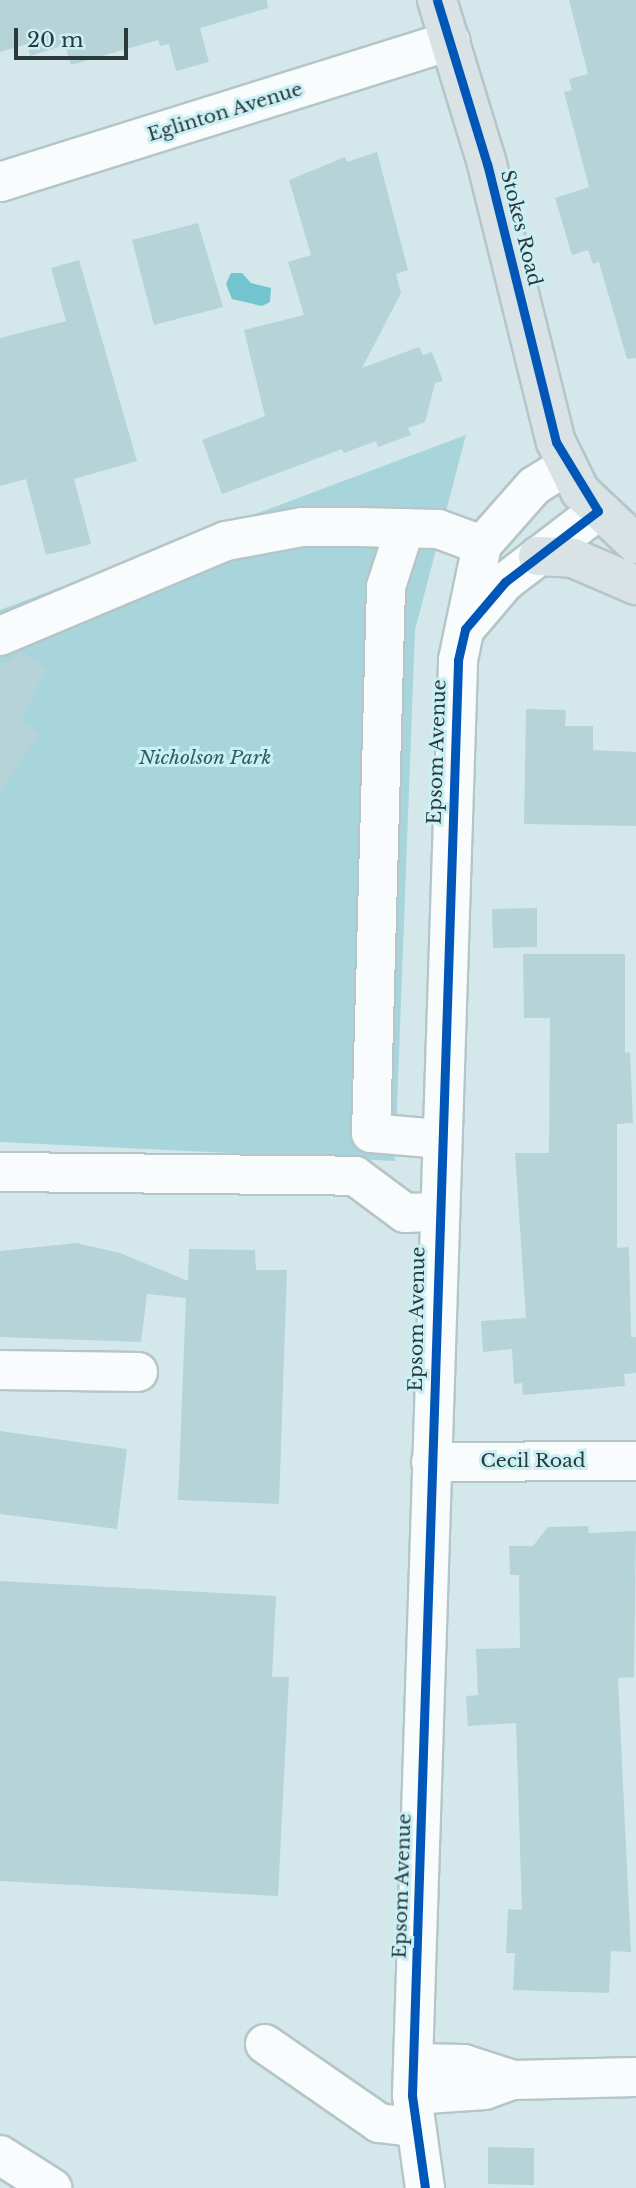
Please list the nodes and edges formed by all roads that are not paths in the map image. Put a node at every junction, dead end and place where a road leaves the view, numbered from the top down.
1 (437, 0) edge
2 (450, 41) junction
3 (0, 182) edge
4 (567, 465) junction
5 (598, 511) junction
6 (405, 528) junction
7 (636, 544) edge
8 (482, 545) junction
9 (538, 556) junction
10 (636, 585) edge
11 (465, 629) junction
12 (0, 636) edge
13 (440, 1139) junction
14 (0, 1172) edge
15 (437, 1212) junction
16 (0, 1370) edge
17 (138, 1372) dead end
18 (636, 1461) edge
19 (431, 1462) junction
20 (265, 2044) dead end
21 (636, 2077) edge
22 (413, 2095) junction
23 (0, 2155) edge
24 (52, 2188) edge
25 (425, 2188) edge

1 - 2 main road, Stokes Road
2 - 3 street, Eglinton Avenue
2 - 4 main road, Stokes Road
4 - 5 main road, Stokes Road
4 - 8 street, Epsom Avenue
5 - 7 main road, Stokes Road
5 - 9 street
6 - 8 street
6 - 12 street
6 - 13 street
8 - 11 street, Epsom Avenue
9 - 10 main road
9 - 11 street
11 - 13 street, Epsom Avenue
13 - 15 street, Epsom Avenue
14 - 15 street
15 - 19 street, Epsom Avenue
16 - 17 street
18 - 19 street, Cecil Road
19 - 22 street, Epsom Avenue
20 - 22 street
21 - 22 street
22 - 25 street, Epsom Avenue
23 - 24 street

